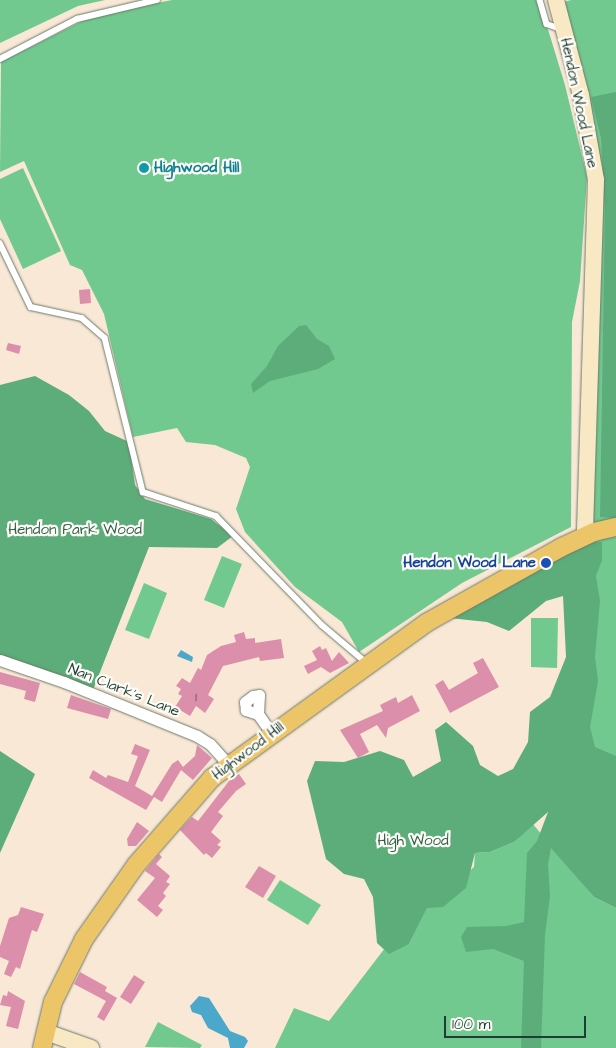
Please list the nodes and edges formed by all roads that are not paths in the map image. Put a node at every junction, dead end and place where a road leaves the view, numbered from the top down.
1 (157, 0) edge
2 (540, 0) edge
3 (556, 0) edge
4 (563, 29) junction
5 (0, 59) edge
6 (0, 243) edge
7 (616, 527) edge
8 (585, 536) junction
9 (0, 660) edge
10 (367, 662) junction
11 (258, 714) dead end
12 (272, 734) junction
13 (228, 764) junction
14 (44, 1040) edge
15 (91, 1048) edge

1 - 5 lane
2 - 4 lane
3 - 4 main road, Hendon Wood Lane
4 - 8 main road, Hendon Wood Lane
6 - 10 lane
7 - 8 main road, Highwood Hill
8 - 10 main road, Highwood Hill
9 - 13 street, Nan Clark's Lane
10 - 12 main road, Highwood Hill
11 - 12 street
12 - 13 main road, Highwood Hill
13 - 14 main road, Highwood Hill
14 - 15 main road, Highwood Hill

